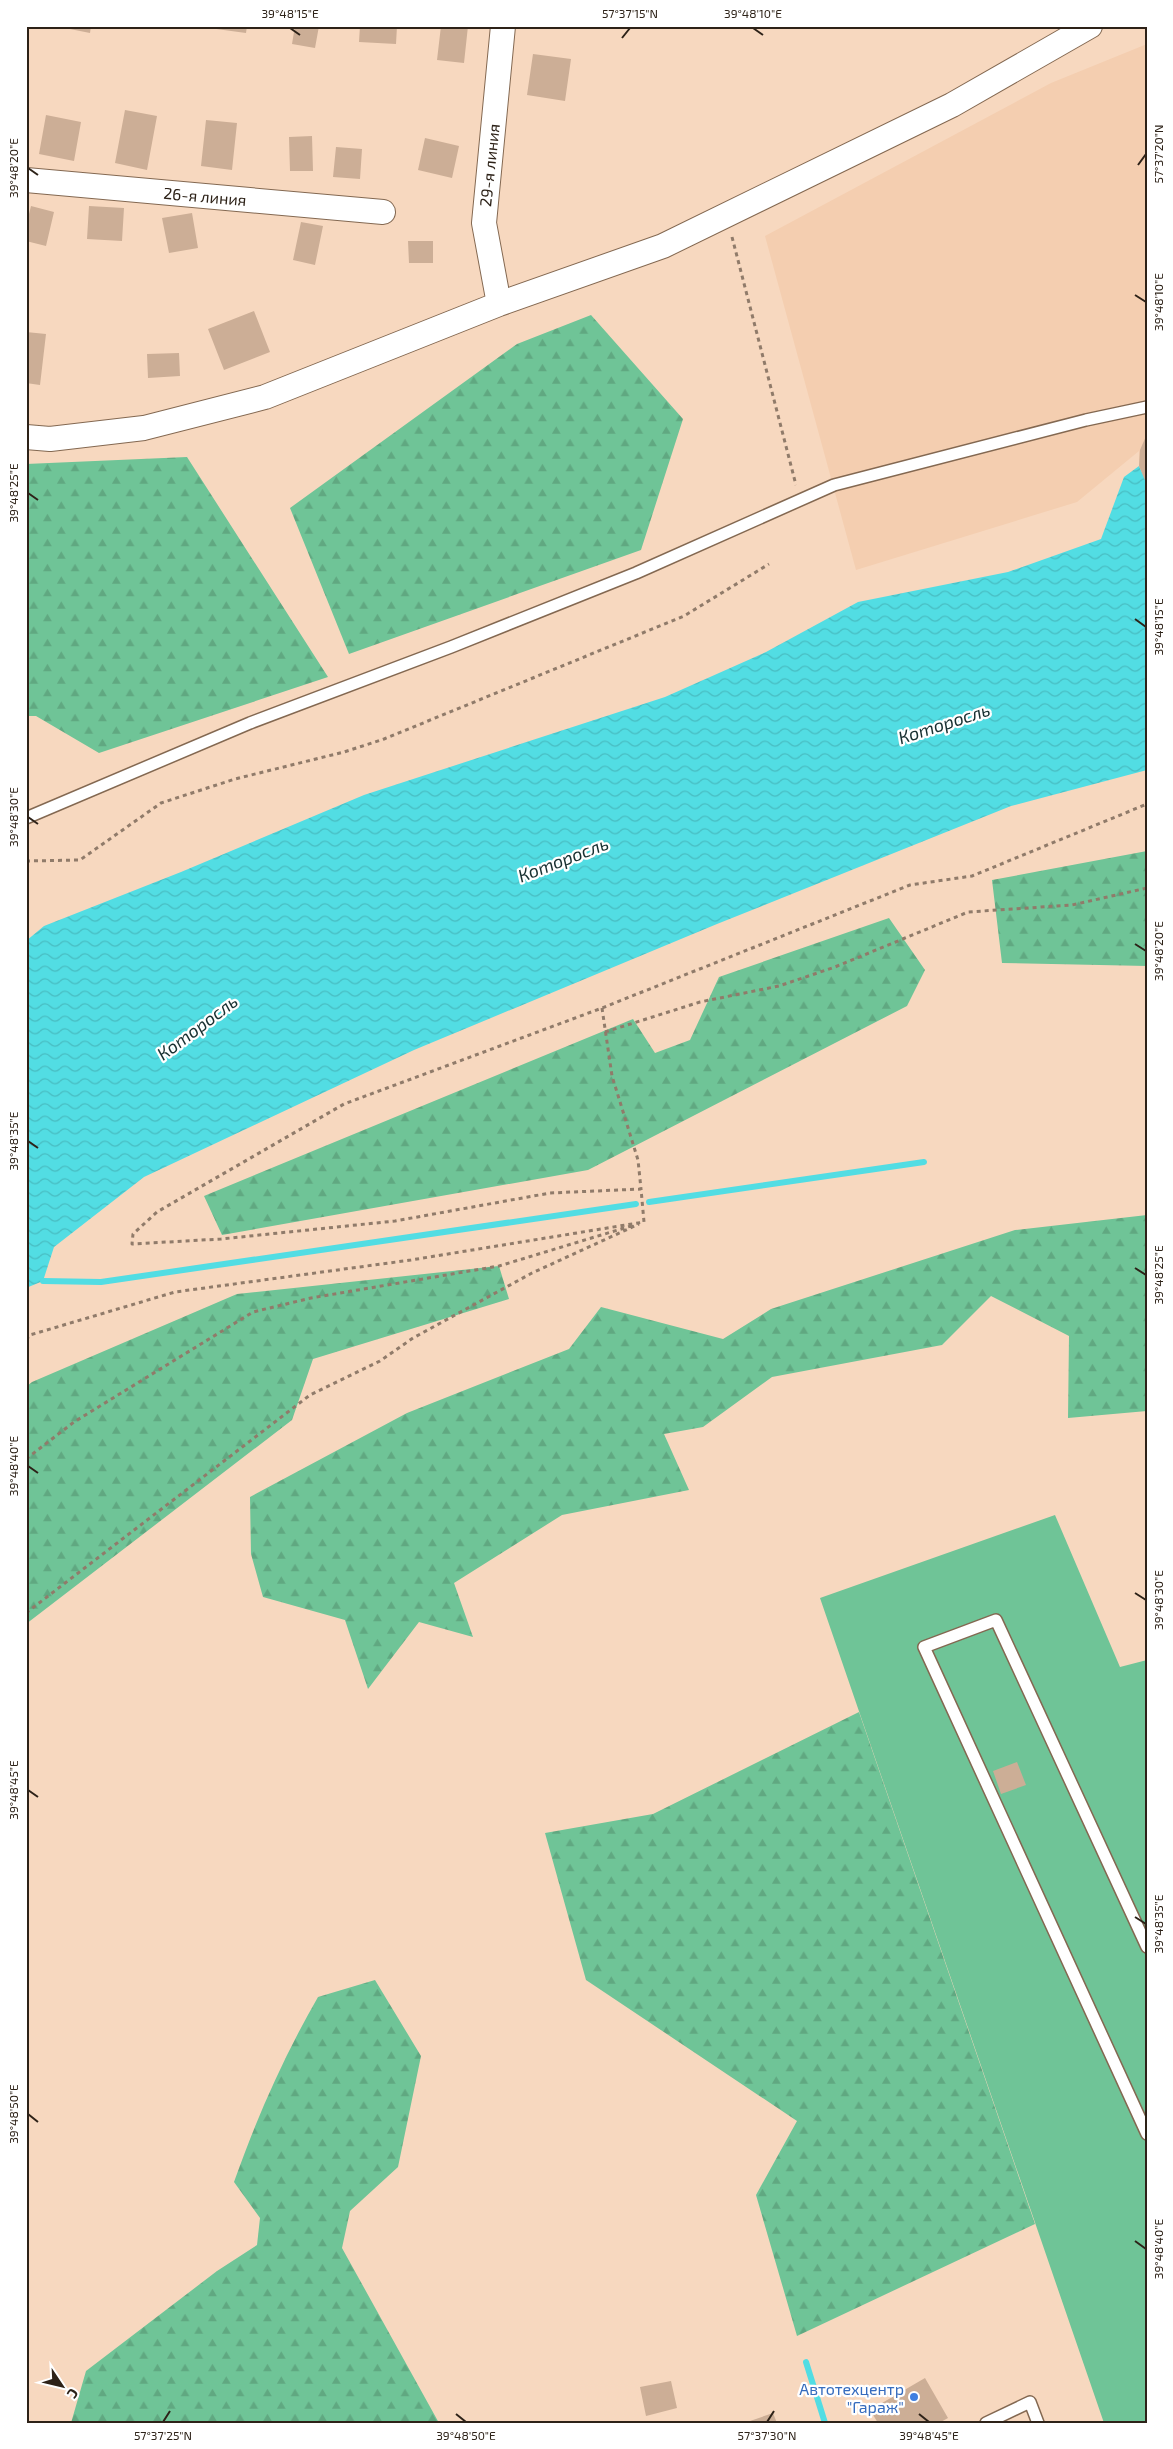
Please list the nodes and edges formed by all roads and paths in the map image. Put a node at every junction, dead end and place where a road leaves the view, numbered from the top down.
1 (503, 26) edge
2 (1090, 26) edge
3 (26, 180) edge
4 (383, 212) dead end
5 (727, 214) junction
6 (499, 304) junction
7 (1147, 407) edge
8 (26, 436) edge
9 (800, 500) junction
10 (768, 564) dead end
11 (1147, 804) edge
12 (26, 818) edge
13 (26, 861) edge
14 (1147, 888) edge
15 (602, 1008) junction
16 (606, 1032) junction
17 (641, 1188) junction
18 (644, 1222) junction
19 (26, 1340) edge
20 (26, 1459) edge
21 (26, 1613) edge
22 (1147, 1947) edge
23 (1147, 2134) edge
24 (986, 2423) edge
25 (1038, 2423) edge

1 - 6 street, 29-я линия
2 - 5 street
3 - 4 street, 26-я линия
5 - 6 street
5 - 9 path
6 - 8 street
7 - 9 lane
9 - 12 lane
10 - 13 path
11 - 15 path
14 - 16 path
15 - 16 path
15 - 17 path
16 - 17 path
17 - 18 path
18 - 19 path
18 - 20 path
18 - 21 path
22 - 23 lane
24 - 25 lane

